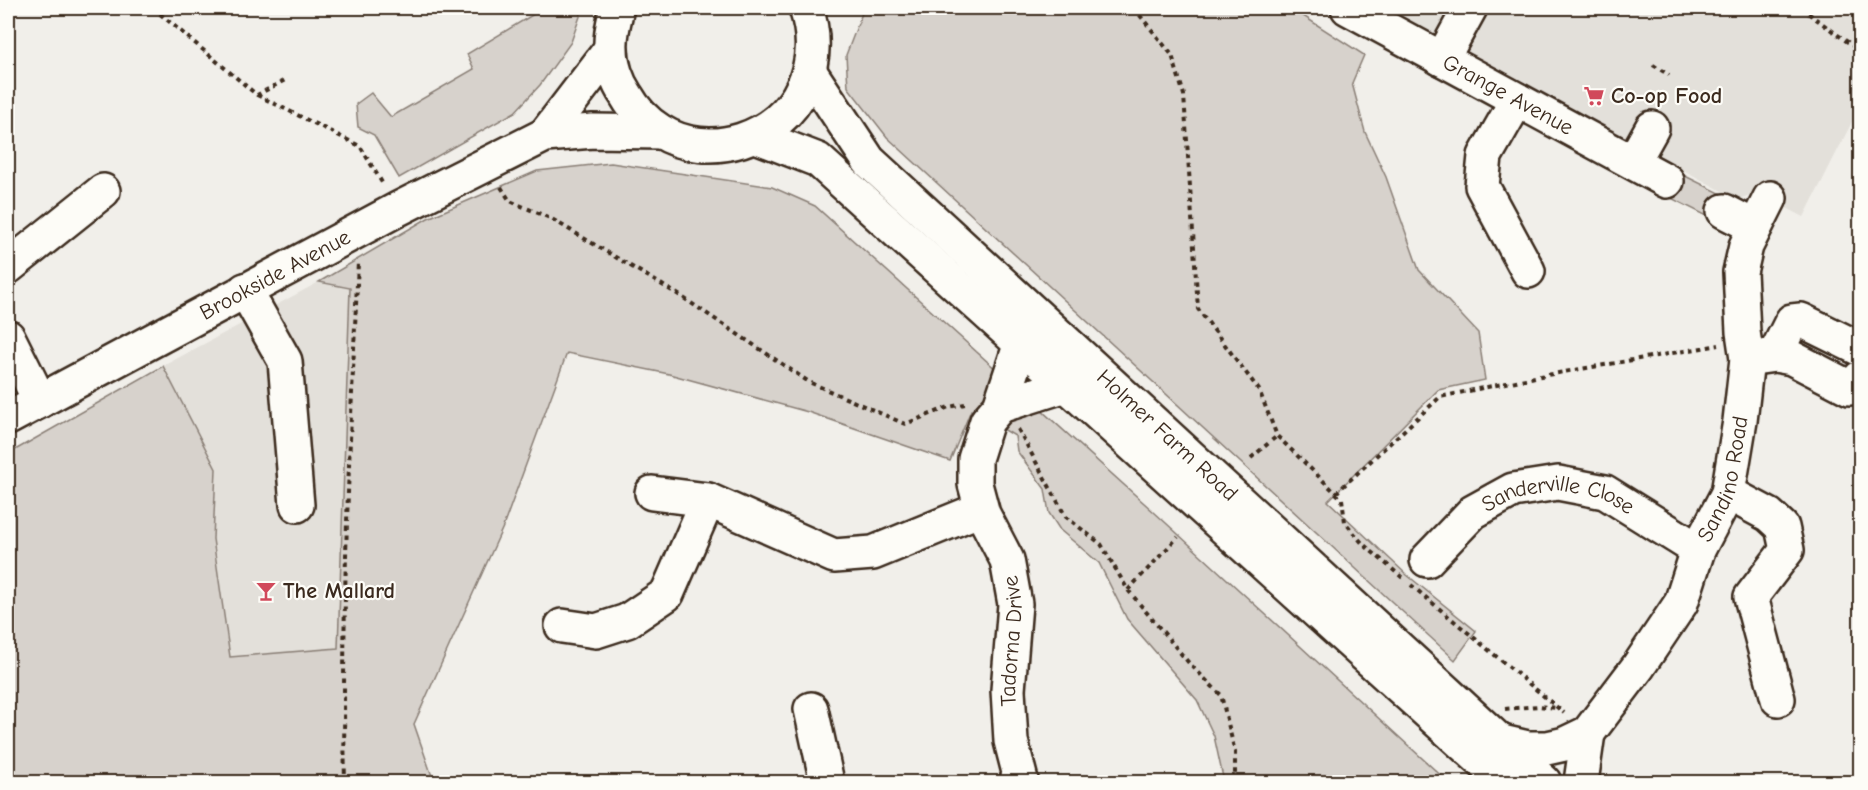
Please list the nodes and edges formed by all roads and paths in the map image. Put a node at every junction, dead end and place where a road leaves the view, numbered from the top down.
1 (153, 8) edge
2 (617, 8) edge
3 (1134, 8) edge
4 (1348, 8) edge
5 (1470, 8) edge
6 (1801, 8) edge
7 (812, 13) edge
8 (610, 50) junction
9 (1860, 51) edge
10 (1442, 59) junction
11 (1653, 65) dead end
12 (810, 72) junction
13 (1669, 75) dead end
14 (285, 80) dead end
15 (257, 96) junction
16 (1517, 100) junction
17 (1652, 128) dead end
18 (661, 132) junction
19 (545, 135) junction
20 (756, 136) junction
21 (1633, 162) junction
22 (485, 165) junction
23 (1667, 181) dead end
24 (103, 191) dead end
25 (1770, 198) dead end
26 (398, 209) junction
27 (1724, 211) dead end
28 (1755, 227) junction
29 (360, 230) junction
30 (8, 267) edge
31 (1528, 271) dead end
32 (245, 290) junction
33 (8, 337) edge
34 (1021, 343) junction
35 (1860, 349) edge
36 (1751, 353) junction
37 (1860, 378) edge
38 (1066, 385) junction
39 (40, 401) junction
40 (996, 412) junction
41 (8, 418) edge
42 (1277, 436) junction
43 (1251, 458) dead end
44 (652, 493) dead end
45 (1336, 493) junction
46 (1728, 493) junction
47 (708, 500) junction
48 (297, 505) dead end
49 (981, 509) junction
50 (1178, 537) dead end
51 (1698, 550) junction
52 (1427, 560) dead end
53 (1128, 590) junction
54 (562, 626) dead end
55 (1778, 699) dead end
56 (1557, 708) dead end
57 (811, 709) dead end
58 (1588, 733) junction
59 (1498, 741) junction
60 (1860, 771) edge
61 (1023, 782) edge
62 (345, 783) edge
63 (827, 783) edge
64 (1235, 783) edge
65 (1505, 783) edge
66 (1544, 783) edge
67 (1581, 783) edge
68 (1853, 783) edge

1 - 15 path
2 - 8 street
3 - 42 path
4 - 10 street, Grange Avenue
5 - 10 street
6 - 9 path
7 - 12 street
8 - 18 street
8 - 19 street, Brookside Avenue
10 - 16 street, Grange Avenue
11 - 13 path
12 - 20 street
12 - 59 street, Holmer Farm Road
14 - 15 path
15 - 26 path
16 - 21 street, Grange Avenue
16 - 31 street
17 - 21 street
18 - 19 street, Brookside Avenue
18 - 20 street
19 - 22 street, Brookside Avenue
20 - 34 street, Holmer Farm Road
21 - 23 street, Grange Avenue
22 - 26 street, Brookside Avenue
22 - 40 path
24 - 30 street
25 - 28 street, Sandino Road
26 - 29 street, Brookside Avenue
27 - 28 street
28 - 36 street, Sandino Road
29 - 32 street, Brookside Avenue
29 - 62 path
32 - 39 street, Brookside Avenue
32 - 48 street
33 - 39 street
34 - 38 street, Holmer Farm Road
34 - 40 street, Tadorna Drive
35 - 36 street
36 - 37 street
36 - 45 path
36 - 46 street, Sandino Road
38 - 40 street
38 - 65 street, Holmer Farm Road
39 - 41 street, Brookside Avenue
40 - 49 street, Tadorna Drive
40 - 53 path
42 - 43 path
42 - 45 path
44 - 47 street
45 - 56 path
46 - 51 street, Sandino Road
46 - 55 street
47 - 49 street
47 - 54 street
49 - 61 street, Tadorna Drive
50 - 53 path
51 - 52 street, Sanderville Close
51 - 58 street, Sandino Road
53 - 64 path
57 - 63 street
58 - 59 street, Sandino Road
58 - 67 street, Sandino Road
59 - 66 street, Holmer Farm Road
60 - 68 path

